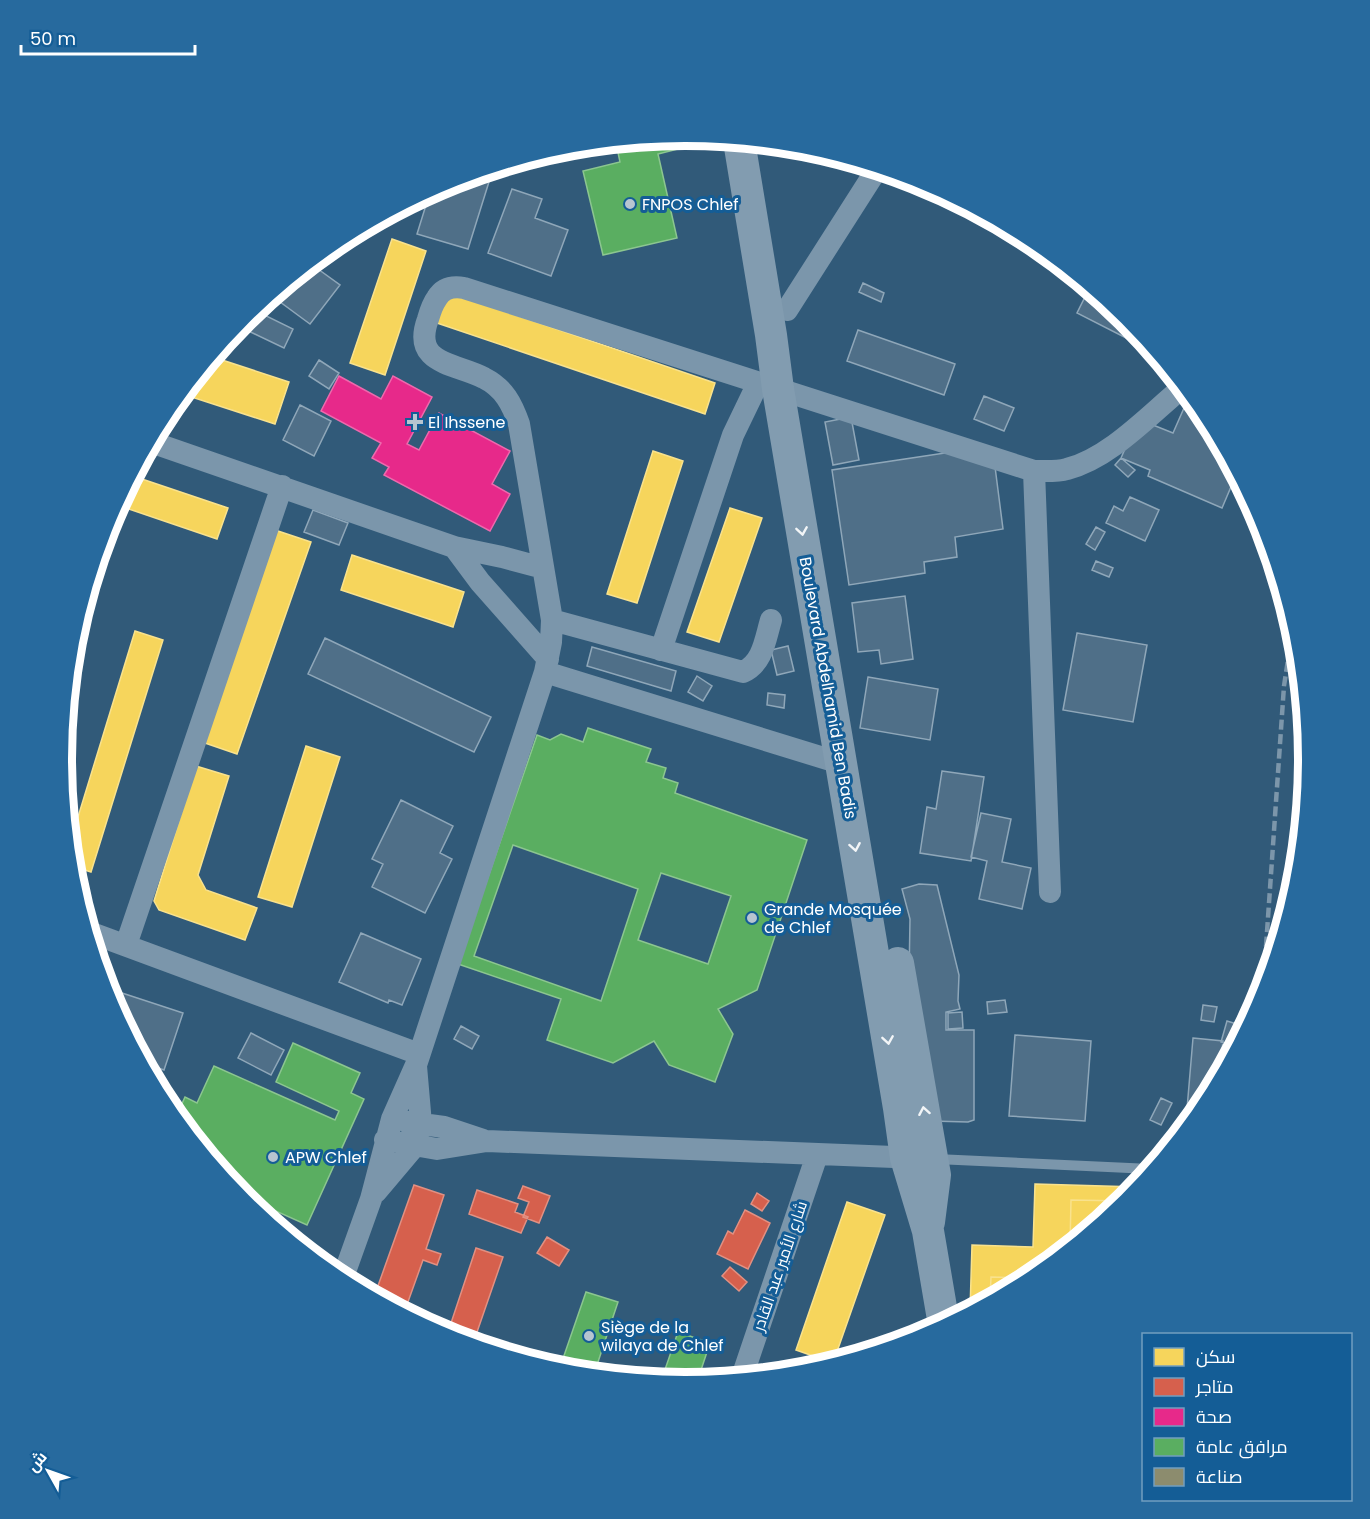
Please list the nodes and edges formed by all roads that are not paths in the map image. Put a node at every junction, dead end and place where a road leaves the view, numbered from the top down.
1 (741, 150) edge
2 (761, 152) edge
3 (873, 176) edge
4 (787, 310) junction
5 (778, 389) junction
6 (1176, 393) edge
7 (159, 445) edge
8 (1034, 471) junction
9 (282, 486) junction
10 (454, 547) junction
11 (543, 568) junction
12 (552, 620) junction
13 (771, 620) dead end
14 (661, 650) junction
15 (547, 665) junction
16 (840, 762) junction
17 (1050, 892) dead end
18 (98, 935) edge
19 (126, 945) junction
20 (417, 1059) junction
21 (421, 1124) junction
22 (388, 1130) junction
23 (487, 1141) junction
24 (414, 1147) junction
25 (817, 1155) junction
26 (919, 1158) junction
27 (1142, 1169) edge
28 (371, 1199) junction
29 (346, 1270) edge
30 (942, 1315) edge
31 (745, 1369) edge

1 - 5 main road, Boulevard Abdelhamid Ben Badis
2 - 4 main road, Boulevard Abdelhamid Ben Badis
3 - 4 street
4 - 5 main road, Boulevard Abdelhamid Ben Badis
5 - 8 street
5 - 11 street
5 - 14 street
5 -> 16 main road, Boulevard Abdelhamid Ben Badis
26 -> 5 main road, Boulevard Abdelhamid Ben Badis
6 - 8 street
7 - 9 street
8 - 17 street
9 - 10 street
9 - 19 street
10 - 11 street
10 - 15 street
11 - 12 street
12 - 14 street
12 - 15 street
13 - 14 street
15 - 16 street
15 - 20 street
16 -> 26 main road, Boulevard Abdelhamid Ben Badis
18 - 19 street
19 - 20 street
20 - 21 street
20 - 22 street
21 - 22 street
21 - 23 street
21 - 24 street
22 - 24 street
22 - 28 street
23 - 24 street
23 - 25 street
24 - 28 street
25 - 26 street
25 - 31 street, شارع الأمير عبد القادر
26 - 27 lane
26 - 30 main road, Boulevard Abdelhamid Ben Badis
28 - 29 street

